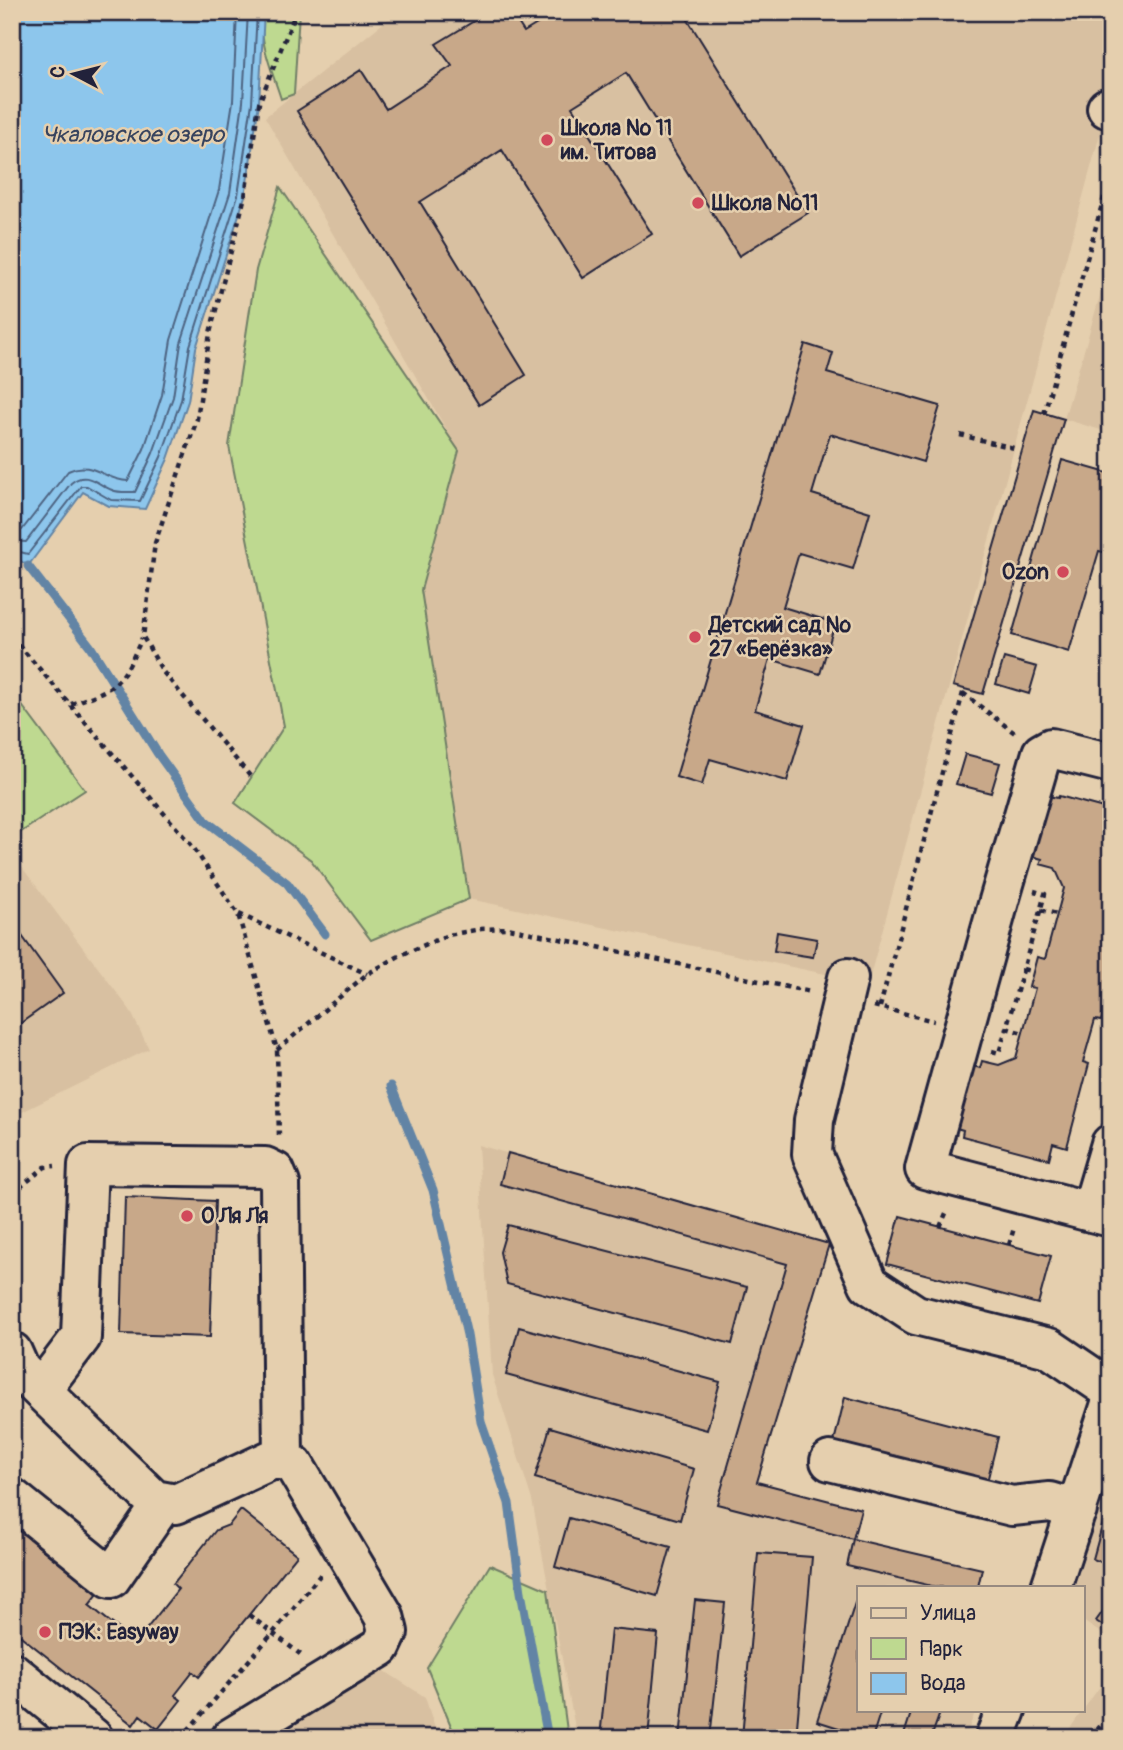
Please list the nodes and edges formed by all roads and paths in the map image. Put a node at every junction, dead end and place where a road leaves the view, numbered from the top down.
1 (296, 12) edge
2 (1111, 172) edge
3 (1044, 414) dead end
4 (960, 435) dead end
5 (1014, 447) dead end
6 (12, 637) edge
7 (143, 637) junction
8 (71, 704) junction
9 (1042, 753) junction
10 (1111, 763) edge
11 (250, 776) dead end
12 (1041, 910) dead end
13 (238, 914) junction
14 (1057, 914) dead end
15 (1023, 969) dead end
16 (1033, 972) dead end
17 (367, 974) junction
18 (845, 988) junction
19 (880, 1007) junction
20 (965, 1028) junction
21 (1006, 1028) dead end
22 (1023, 1033) dead end
23 (277, 1050) junction
24 (1111, 1144) edge
25 (279, 1147) dead end
26 (88, 1165) junction
27 (12, 1194) edge
28 (1101, 1214) edge
29 (1014, 1228) dead end
30 (1009, 1245) dead end
31 (12, 1352) edge
32 (41, 1390) junction
33 (1111, 1390) edge
34 (1111, 1404) edge
35 (283, 1460) junction
36 (830, 1461) dead end
37 (12, 1498) edge
38 (163, 1503) junction
39 (1077, 1510) junction
40 (344, 1545) junction
41 (1051, 1586) edge
42 (249, 1615) dead end
43 (273, 1633) junction
44 (313, 1665) dead end
45 (12, 1672) edge
46 (1005, 1712) edge
47 (1111, 1712) edge
48 (93, 1738) edge
49 (181, 1738) edge
50 (230, 1738) edge
51 (995, 1738) edge
52 (1091, 1738) edge

1 - 7 path
2 - 3 path
4 - 5 path
6 - 8 path
7 - 8 path
7 - 11 path
8 - 13 path
9 - 10 street
9 - 19 path
9 - 20 street
12 - 14 path
13 - 17 path
13 - 23 path
15 - 16 path
17 - 18 path
17 - 23 path
18 - 19 path
18 - 33 street
19 - 20 path
20 - 28 street
21 - 22 path
23 - 25 path
24 - 28 street
26 - 27 path
26 - 32 street
26 - 35 street
29 - 30 path
31 - 32 street
32 - 38 street
34 - 39 street
35 - 38 street
35 - 40 street
36 - 39 street
37 - 38 street
39 - 41 street
40 - 43 path
40 - 50 street
42 - 43 path
43 - 44 path
43 - 49 path
45 - 48 street
46 - 51 street
47 - 52 path

